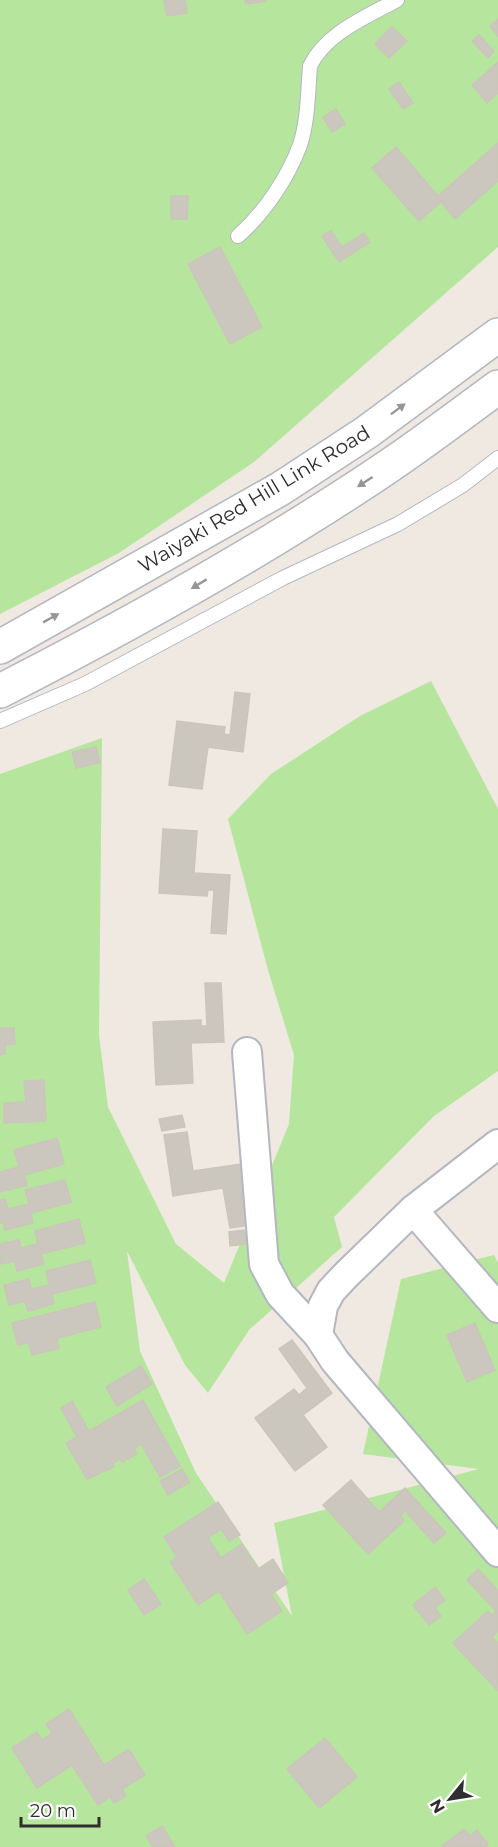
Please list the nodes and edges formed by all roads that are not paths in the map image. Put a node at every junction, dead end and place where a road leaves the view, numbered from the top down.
1 (397, 0) edge
2 (238, 236) dead end
3 (498, 335) edge
4 (498, 387) edge
5 (498, 458) edge
6 (0, 647) edge
7 (0, 691) edge
8 (0, 721) edge
9 (247, 1052) dead end
10 (498, 1144) edge
11 (413, 1210) junction
12 (498, 1308) edge
13 (318, 1335) junction
14 (498, 1552) edge

1 - 2 lane
6 -> 3 main road, Waiyaki Red Hill Link Road
4 -> 7 main road, Waiyaki Red Hill Link Road
5 - 8 lane
9 - 13 street
10 - 11 street
11 - 12 street
11 - 13 street
13 - 14 street

